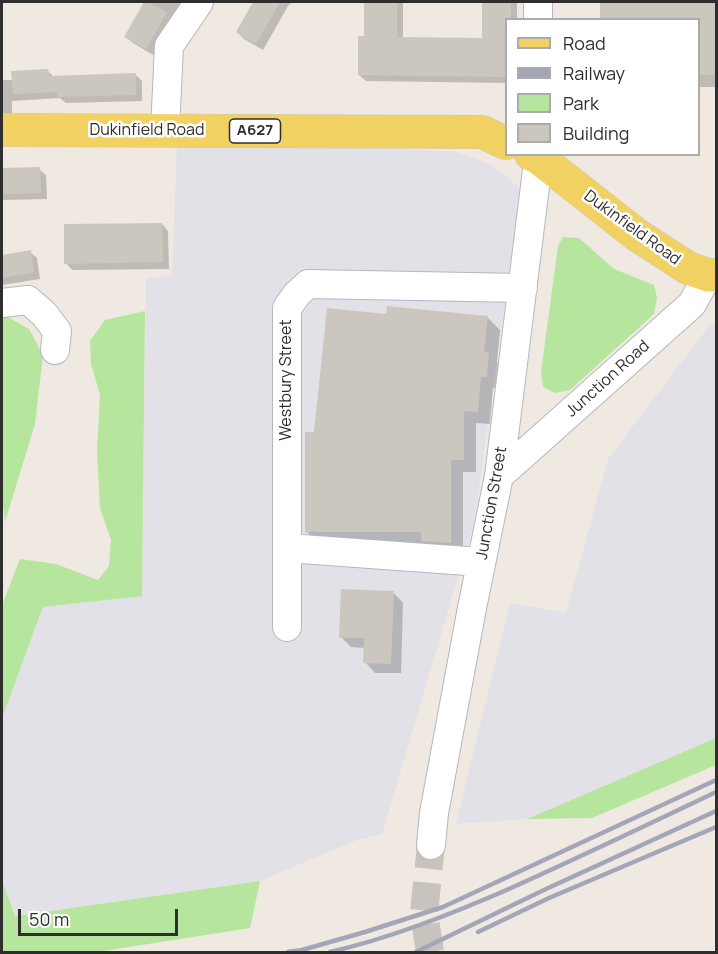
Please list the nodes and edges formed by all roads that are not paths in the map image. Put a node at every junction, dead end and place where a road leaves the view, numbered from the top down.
1 (200, 2) edge
2 (538, 2) edge
3 (538, 18) edge
4 (2, 130) edge
5 (165, 131) junction
6 (505, 142) edge
7 (536, 156) edge
8 (712, 275) edge
9 (523, 288) junction
10 (2, 303) edge
11 (56, 350) dead end
12 (500, 476) junction
13 (287, 548) junction
14 (481, 562) junction
15 (287, 627) dead end
16 (431, 844) tunnel mouth

1 - 5 street
2 - 3 street
4 - 5 main road, Dukinfield Road / A627
5 - 6 main road, Dukinfield Road / A627
7 - 8 main road, Dukinfield Road
7 - 9 street, Junction Street
8 - 12 street, Junction Road
9 - 12 street, Junction Street
9 - 13 street, Westbury Street
10 - 11 street
12 - 14 street, Junction Street
13 - 14 street
13 - 15 street, Westbury Street
14 - 16 street, Junction Street

